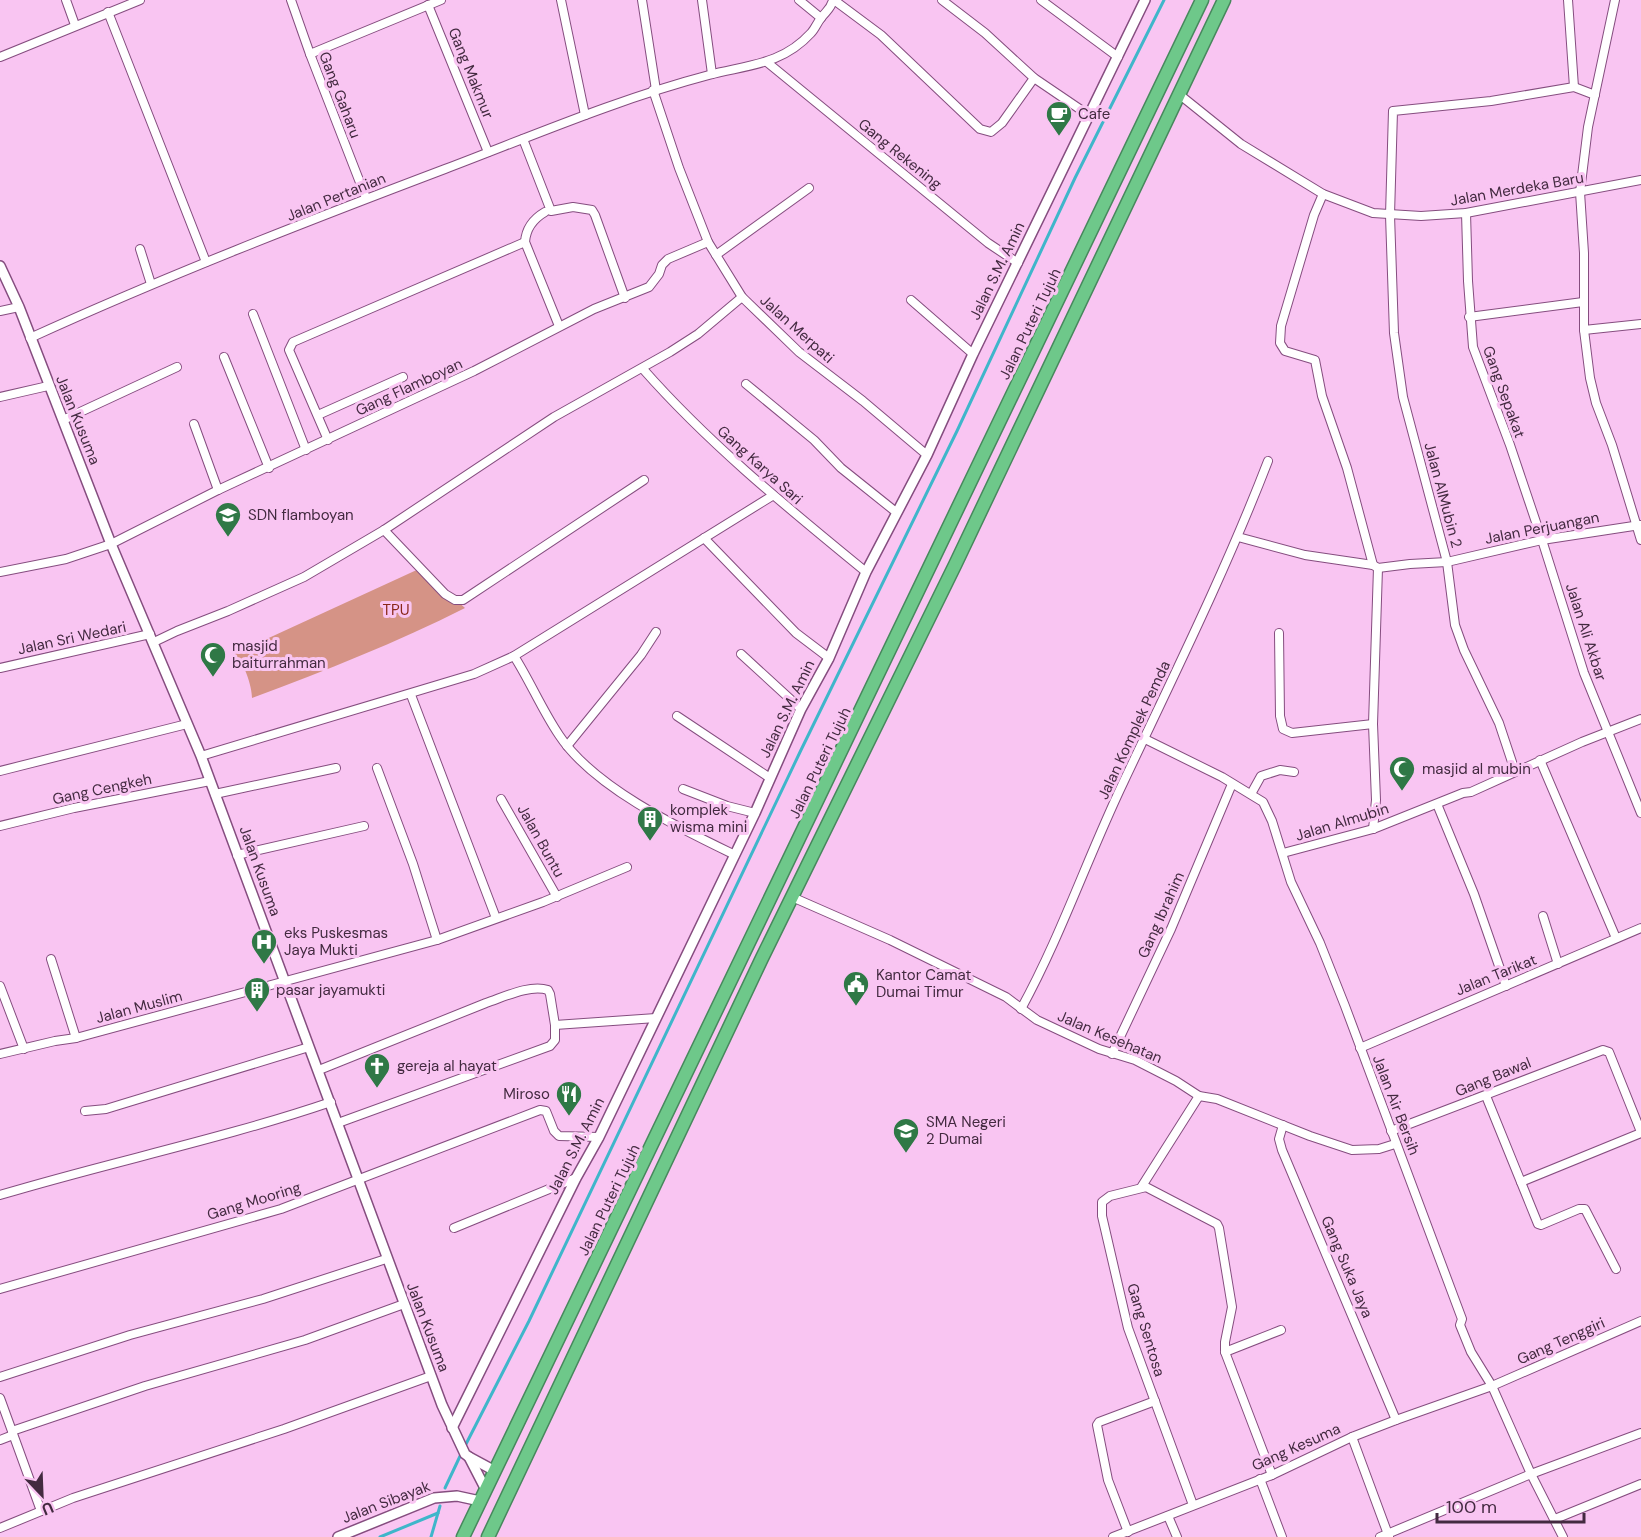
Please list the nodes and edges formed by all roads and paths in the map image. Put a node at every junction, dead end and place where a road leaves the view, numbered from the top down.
1 (66, 0) edge
2 (140, 0) edge
3 (291, 0) edge
4 (441, 0) edge
5 (561, 0) edge
6 (642, 0) edge
7 (702, 0) edge
8 (799, 0) edge
9 (833, 0) edge
10 (942, 0) edge
11 (1041, 0) edge
12 (1145, 0) edge
13 (1202, 0) edge
14 (1224, 0) edge
15 (1568, 0) edge
16 (1616, 0) edge
17 (429, 5) junction
18 (108, 12) junction
19 (821, 18) junction
20 (75, 25) junction
21 (310, 54) junction
22 (0, 57) edge
23 (1118, 57) junction
24 (768, 63) junction
25 (712, 74) junction
26 (1034, 78) junction
27 (1574, 87) junction
28 (655, 90) junction
29 (1180, 94) junction
30 (1595, 95) junction
31 (585, 115) junction
32 (1090, 116) junction
33 (523, 139) junction
34 (488, 152) junction
35 (1641, 180) edge
36 (809, 188) dead end
37 (1580, 192) junction
38 (1323, 194) junction
39 (366, 198) junction
40 (548, 212) junction
41 (1466, 213) junction
42 (1390, 215) junction
43 (525, 242) junction
44 (708, 242) junction
45 (140, 249) dead end
46 (716, 255) junction
47 (206, 262) junction
48 (1018, 263) junction
49 (1, 272) edge
50 (151, 284) junction
51 (742, 297) junction
52 (625, 298) junction
53 (911, 300) dead end
54 (1583, 302) junction
55 (19, 307) junction
56 (0, 311) edge
57 (254, 314) dead end
58 (1469, 317) junction
59 (1641, 324) edge
60 (559, 327) junction
61 (1584, 330) junction
62 (30, 338) junction
63 (973, 354) junction
64 (224, 357) dead end
65 (177, 367) dead end
66 (643, 369) junction
67 (403, 377) dead end
68 (746, 384) dead end
69 (48, 386) junction
70 (0, 397) edge
71 (318, 416) junction
72 (63, 420) junction
73 (194, 424) dead end
74 (328, 440) junction
75 (306, 450) junction
76 (927, 455) junction
77 (1268, 461) dead end
78 (269, 468) junction
79 (644, 480) dead end
80 (218, 490) junction
81 (772, 496) junction
82 (957, 511) junction
83 (896, 512) junction
84 (975, 520) junction
85 (1639, 525) edge
86 (384, 530) junction
87 (1238, 537) junction
88 (705, 538) junction
89 (1542, 540) junction
90 (1641, 540) edge
91 (111, 544) junction
92 (1447, 562) junction
93 (1375, 567) junction
94 (0, 572) edge
95 (866, 572) junction
96 (656, 632) dead end
97 (1279, 633) dead end
98 (152, 638) junction
99 (741, 654) dead end
100 (514, 656) junction
101 (829, 658) junction
102 (0, 668) edge
103 (411, 695) junction
104 (801, 709) junction
105 (677, 716) dead end
106 (1641, 719) edge
107 (186, 724) junction
108 (1373, 724) junction
109 (1607, 732) junction
110 (1145, 739) junction
111 (567, 746) junction
112 (201, 756) junction
113 (1540, 760) junction
114 (336, 768) dead end
115 (377, 768) dead end
116 (0, 771) edge
117 (1515, 771) junction
118 (1294, 772) dead end
119 (770, 778) junction
120 (210, 781) junction
121 (1232, 784) junction
122 (683, 789) dead end
123 (215, 794) junction
124 (1251, 794) junction
125 (501, 799) dead end
126 (1437, 804) junction
127 (755, 813) junction
128 (1641, 813) edge
129 (0, 826) edge
130 (364, 826) dead end
131 (1372, 829) junction
132 (1282, 853) junction
133 (237, 855) junction
134 (735, 855) junction
135 (627, 867) dead end
136 (556, 897) junction
137 (792, 897) junction
138 (1543, 916) dead end
139 (496, 918) junction
140 (1641, 928) edge
141 (1616, 938) junction
142 (437, 940) junction
143 (51, 959) dead end
144 (1558, 964) junction
145 (285, 983) junction
146 (0, 986) edge
147 (1506, 986) junction
148 (1021, 1009) junction
149 (656, 1018) junction
150 (555, 1025) junction
151 (76, 1038) junction
152 (309, 1047) junction
153 (1360, 1048) junction
154 (24, 1049) junction
155 (0, 1054) edge
156 (1112, 1054) junction
157 (319, 1070) junction
158 (1199, 1096) junction
159 (1486, 1096) junction
160 (331, 1102) junction
161 (85, 1111) dead end
162 (338, 1123) junction
163 (1283, 1125) junction
164 (1391, 1131) junction
165 (1641, 1132) edge
166 (599, 1137) junction
167 (1395, 1144) junction
168 (576, 1178) junction
169 (358, 1180) junction
170 (1521, 1182) junction
171 (1142, 1186) junction
172 (0, 1195) edge
173 (454, 1228) dead end
174 (386, 1258) junction
175 (1616, 1269) dead end
176 (0, 1289) edge
177 (404, 1304) junction
178 (1641, 1321) edge
179 (1281, 1330) dead end
180 (1225, 1352) junction
181 (431, 1376) junction
182 (0, 1377) edge
183 (1492, 1386) junction
184 (0, 1398) edge
185 (1155, 1401) junction
186 (1396, 1420) junction
187 (452, 1428) junction
188 (13, 1433) junction
189 (1641, 1433) edge
190 (1352, 1437) junction
191 (0, 1440) edge
192 (467, 1456) junction
193 (495, 1471) junction
194 (1532, 1474) junction
195 (1272, 1475) junction
196 (1260, 1479) junction
197 (1641, 1484) edge
198 (485, 1488) junction
199 (480, 1501) junction
200 (1192, 1504) junction
201 (40, 1511) junction
202 (1168, 1516) junction
203 (1555, 1519) junction
204 (0, 1528) edge
205 (1128, 1532) junction
206 (1386, 1536) edge
207 (338, 1537) edge
208 (463, 1537) edge
209 (488, 1537) edge
210 (1113, 1537) edge
211 (1177, 1537) edge
212 (1282, 1537) edge
213 (1563, 1537) edge

1 - 20 street
2 - 18 street
3 - 21 street, Gang Gaharu
4 - 17 street
5 - 31 street
6 - 28 street, Jalan Merpati
7 - 25 street
8 - 19 street
9 - 19 street, Jalan Pertanian
9 - 26 street
10 - 26 street
11 - 23 street
12 - 23 street, Jalan S.M. Amin
13 - 82 highway, Jalan Puteri Tujuh
14 - 29 highway
15 - 27 street
16 - 30 street
17 - 21 street
17 - 34 street, Gang Makmur
18 - 20 street
18 - 47 street
19 - 24 street, Jalan Pertanian
20 - 22 street
21 - 39 street, Gang Gaharu
23 - 32 street, Jalan S.M. Amin
24 - 25 street, Jalan Pertanian
24 - 48 street, Gang Rekening
25 - 28 street, Jalan Pertanian
26 - 32 street
27 - 30 street
27 - 42 street, Jalan AlMubin 2
28 - 31 street, Jalan Pertanian
28 - 44 street, Jalan Merpati
29 - 38 street, Jalan Merdeka Baru
29 - 84 highway
30 - 37 street
31 - 33 street, Jalan Pertanian
32 - 48 street, Jalan S.M. Amin
33 - 34 street, Jalan Pertanian
33 - 40 street
34 - 39 street, Jalan Pertanian
35 - 37 street, Jalan Merdeka Baru
36 - 46 street
37 - 41 street, Jalan Merdeka Baru
37 - 54 street
38 - 42 street, Jalan Merdeka Baru
38 - 93 street
39 - 47 street, Jalan Pertanian
40 - 43 street
40 - 52 street
41 - 42 street, Jalan Merdeka Baru
41 - 58 street, Gang Sepakat
42 - 92 street, Jalan AlMubin 2
43 - 60 street
43 - 71 street
44 - 46 street, Jalan Merpati
44 - 52 street, Gang Flamboyan
45 - 50 street
46 - 51 street, Jalan Merpati
47 - 50 street, Jalan Pertanian
48 - 63 street, Jalan S.M. Amin
49 - 55 street, Jalan Kusuma
50 - 62 street, Jalan Pertanian
51 - 66 street, Jalan Sri Wedari
51 - 76 street, Jalan Merpati
52 - 60 street, Gang Flamboyan
53 - 63 street
54 - 58 street
54 - 61 street
55 - 56 street
55 - 62 street, Jalan Kusuma
57 - 75 street
58 - 89 street, Gang Sepakat
59 - 61 street
60 - 74 street, Gang Flamboyan
61 - 85 street
62 - 69 street, Jalan Kusuma
63 - 76 street, Jalan S.M. Amin
64 - 78 street
65 - 72 street
66 - 81 street, Gang Karya Sari
66 - 86 street, Jalan Sri Wedari
67 - 71 street
68 - 83 street
69 - 70 street
69 - 72 street, Jalan Kusuma
71 - 74 street
72 - 91 street, Jalan Kusuma
73 - 80 street
74 - 75 street, Gang Flamboyan
75 - 78 street, Gang Flamboyan
76 - 83 street, Jalan S.M. Amin
77 - 87 street, Jalan Komplek Pemda
78 - 80 street, Gang Flamboyan
79 - 86 street
80 - 91 street, Gang Flamboyan
81 - 88 street
81 - 95 street, Gang Karya Sari
82 - 84 highway
82 - 193 highway, Jalan Puteri Tujuh
83 - 95 street, Jalan S.M. Amin
84 - 137 highway
85 - 89 street, Jalan Perjuangan
85 - 90 street
86 - 98 street, Jalan Sri Wedari
87 - 93 street, Jalan Perjuangan
87 - 110 street, Jalan Komplek Pemda
88 - 100 street
88 - 101 street
89 - 92 street, Jalan Perjuangan
89 - 109 street, Jalan Ali Akbar
91 - 94 street, Gang Flamboyan
91 - 98 street, Jalan Kusuma
92 - 93 street, Jalan Perjuangan
92 - 117 street, Jalan AlMubin 2
93 - 108 street
95 - 101 street, Jalan S.M. Amin
96 - 111 street
97 - 108 street
98 - 102 street, Jalan Sri Wedari
98 - 107 street, Jalan Kusuma
99 - 104 street
100 - 103 street
100 - 111 street
101 - 104 street, Jalan S.M. Amin
103 - 112 street
103 - 139 street
104 - 119 street, Jalan S.M. Amin
105 - 119 street
106 - 109 street, Jalan Almubin
107 - 112 street, Jalan Kusuma
107 - 116 street
108 - 131 street
109 - 113 street, Jalan Almubin
109 - 128 street, Jalan Ali Akbar
110 - 121 street, Jalan Air Bersih
110 - 148 street, Jalan Komplek Pemda
111 - 134 street
112 - 120 street, Jalan Kusuma
113 - 117 street, Jalan Almubin
113 - 141 street
114 - 123 street
115 - 142 street
117 - 126 street, Jalan Almubin
118 - 124 street
119 - 127 street, Jalan S.M. Amin
120 - 123 street, Jalan Kusuma
120 - 129 street, Gang Cengkeh
121 - 124 street, Jalan Air Bersih
121 - 156 street, Gang Ibrahim
122 - 127 street
123 - 133 street, Jalan Kusuma
124 - 132 street, Jalan Air Bersih
125 - 136 street, Jalan Buntu
126 - 131 street, Jalan Almubin
126 - 147 street
127 - 134 street, Jalan S.M. Amin
130 - 133 street
131 - 132 street, Jalan Almubin
132 - 153 street, Jalan Air Bersih
133 - 145 street, Jalan Kusuma
134 - 149 street, Jalan S.M. Amin
135 - 136 street, Jalan Muslim
136 - 139 street, Jalan Muslim
137 - 148 street, Jalan Kesehatan
137 - 209 highway
138 - 144 street
139 - 142 street, Jalan Muslim
140 - 141 street, Jalan Tarikat
141 - 144 street, Jalan Tarikat
142 - 145 street, Jalan Muslim
143 - 151 street
144 - 147 street, Jalan Tarikat
145 - 151 street, Jalan Muslim
145 - 152 street, Jalan Kusuma
146 - 154 street
147 - 153 street, Jalan Tarikat
148 - 156 street, Jalan Kesehatan
149 - 150 street
149 - 166 street, Jalan S.M. Amin
150 - 157 street
150 - 162 street
151 - 154 street, Jalan Muslim
152 - 157 street, Jalan Kusuma
152 - 161 street
153 - 164 street, Jalan Air Bersih
154 - 155 street, Jalan Muslim
156 - 158 street, Jalan Kesehatan
157 - 160 street, Jalan Kusuma
158 - 163 street, Jalan Kesehatan
158 - 171 street
159 - 164 street, Gang Bawal
159 - 165 street, Gang Bawal
159 - 170 street
160 - 162 street, Jalan Kusuma
160 - 172 street
162 - 169 street, Jalan Kusuma
163 - 167 street, Jalan Kesehatan
163 - 186 street, Gang Suka Jaya
164 - 167 street, Jalan Air Bersih
165 - 170 street
166 - 168 street, Jalan S.M. Amin
166 - 169 street, Gang Mooring
167 - 183 street, Jalan Air Bersih
168 - 173 street
168 - 187 street, Jalan S.M. Amin
169 - 174 street, Jalan Kusuma
169 - 176 street, Gang Mooring
170 - 175 street
171 - 180 street
171 - 185 street, Gang Sentosa
174 - 177 street, Jalan Kusuma
174 - 182 street
177 - 181 street, Jalan Kusuma
177 - 188 street
178 - 183 street, Gang Tenggiri
179 - 180 street
180 - 195 street
181 - 187 street, Jalan Kusuma
181 - 201 street
183 - 186 street, Gang Kesuma
183 - 194 street, Jalan Air Bersih
184 - 188 street
185 - 200 street, Gang Sentosa
185 - 205 street
186 - 190 street, Gang Kesuma
187 - 192 street, Jalan Kusuma
188 - 191 street
188 - 201 street
189 - 194 street
190 - 195 street, Gang Kesuma
190 - 206 street
192 - 193 street
192 - 198 street, Jalan Kusuma
193 - 198 highway, Jalan Puteri Tujuh
194 - 203 street, Jalan Air Bersih
194 - 206 street
195 - 196 street, Gang Kesuma
196 - 200 street, Gang Kesuma
196 - 212 street
197 - 203 street
198 - 199 highway, Jalan Puteri Tujuh
199 - 207 street, Jalan Sibayak
199 - 208 highway, Jalan Puteri Tujuh
200 - 202 street, Gang Kesuma
201 - 204 street
202 - 205 street, Gang Kesuma
202 - 211 street
203 - 213 street, Jalan Air Bersih
205 - 210 street, Gang Kesuma

